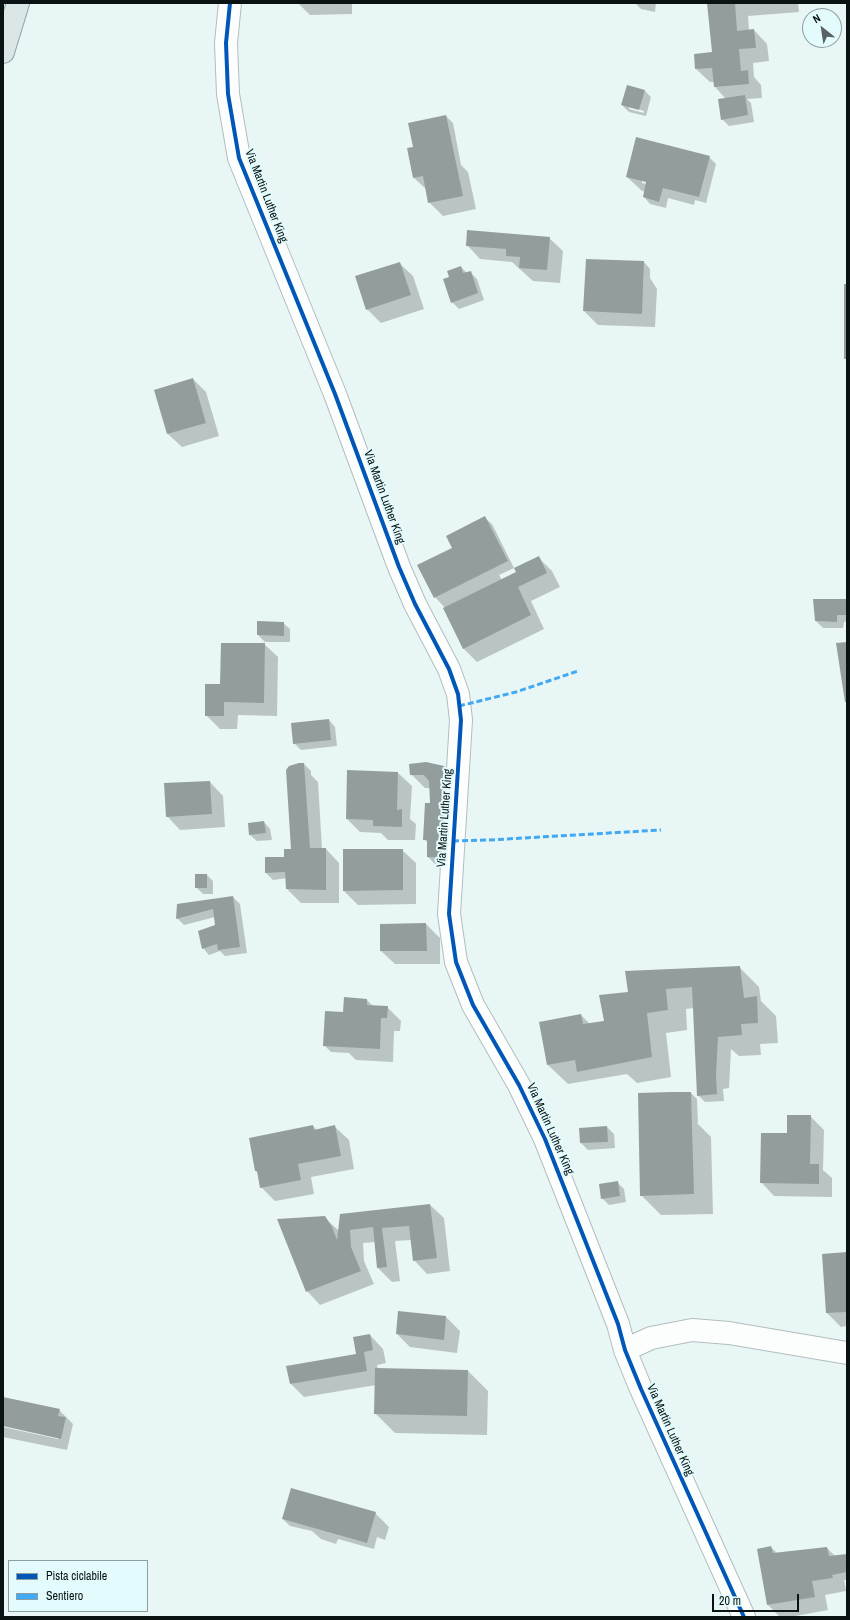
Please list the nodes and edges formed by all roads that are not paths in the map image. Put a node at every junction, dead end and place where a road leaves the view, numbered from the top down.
1 (18, 3) edge
2 (230, 3) edge
3 (3, 52) edge
4 (625, 1350) junction
5 (847, 1353) edge
6 (744, 1617) edge

1 - 3 main road
2 - 4 street, Via Martin Luther King
4 - 5 street
4 - 6 street, Via Martin Luther King

